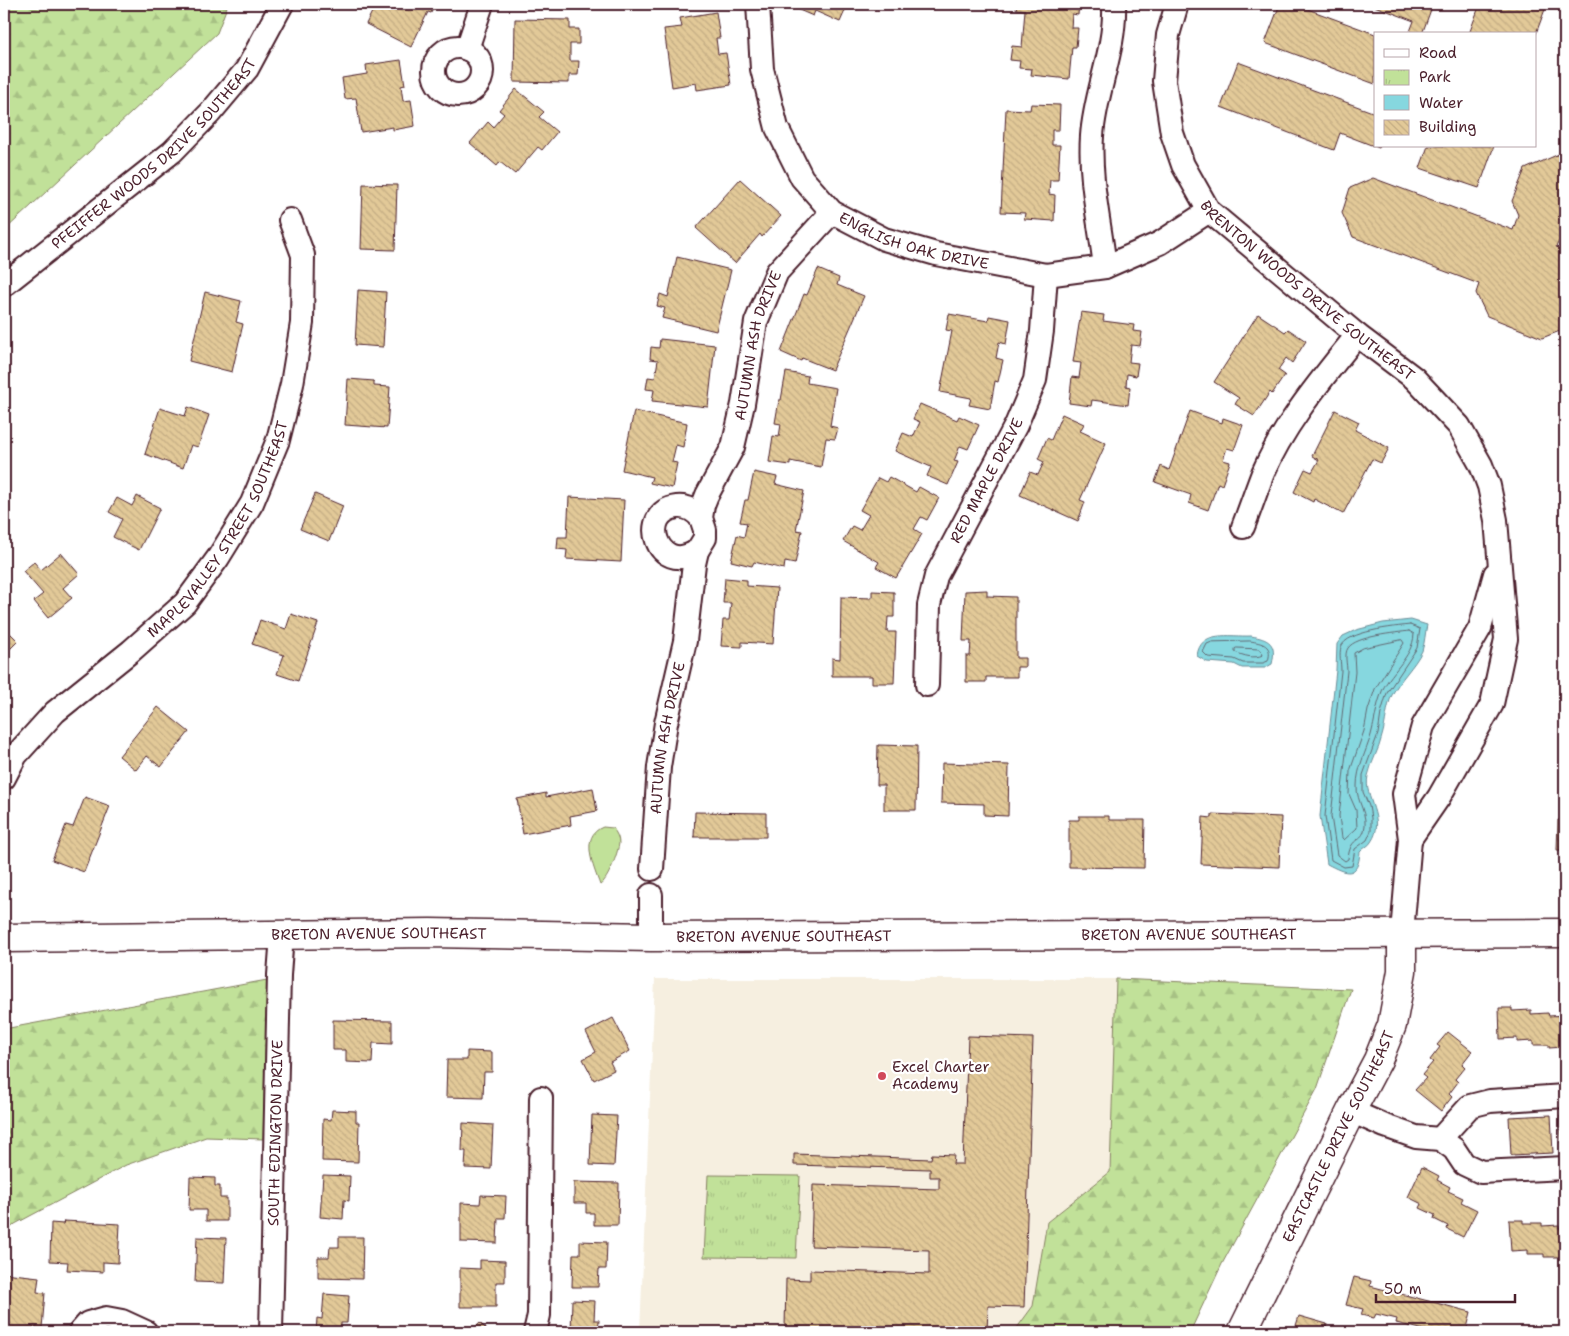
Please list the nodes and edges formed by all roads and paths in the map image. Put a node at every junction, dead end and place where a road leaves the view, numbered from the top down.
1 (282, 4) edge
2 (482, 4) edge
3 (758, 4) edge
4 (1114, 4) edge
5 (1177, 4) edge
6 (467, 49) dead end
7 (1209, 211) junction
8 (832, 212) junction
9 (290, 220) dead end
10 (1105, 267) junction
11 (1046, 275) junction
12 (4, 285) edge
13 (1357, 335) junction
14 (707, 495) junction
15 (680, 507) junction
16 (701, 518) junction
17 (1243, 527) dead end
18 (1500, 558) junction
19 (690, 562) junction
20 (927, 685) dead end
21 (4, 778) edge
22 (1410, 839) junction
23 (652, 869) dead end
24 (651, 895) dead end
25 (1402, 932) junction
26 (1565, 933) edge
27 (282, 935) junction
28 (651, 937) junction
29 (4, 938) edge
30 (1565, 1096) edge
31 (541, 1098) dead end
32 (1351, 1111) junction
33 (1440, 1139) junction
34 (1565, 1168) edge
35 (80, 1332) edge
36 (146, 1332) edge
37 (271, 1332) edge
38 (535, 1332) edge
39 (1242, 1332) edge

1 - 12 street, PFEIFFER WOODS DRIVE SOUTHEAST
2 - 6 street
3 - 8 street, ENGLISH OAK DRIVE
4 - 10 street
5 - 7 street, BRENTON WOODS DRIVE SOUTHEAST
7 - 10 street, ENGLISH OAK DRIVE
7 - 13 street, BRENTON WOODS DRIVE SOUTHEAST
8 - 11 street, ENGLISH OAK DRIVE
8 - 14 street, AUTUMN ASH DRIVE
9 - 21 street, MAPLEVALLEY STREET SOUTHEAST
10 - 11 street, ENGLISH OAK DRIVE
11 - 20 street, RED MAPLE DRIVE
13 - 17 street
13 - 18 street, BRENTON WOODS DRIVE SOUTHEAST
14 - 15 street
14 - 16 street, AUTUMN ASH DRIVE
15 - 16 street
15 - 19 street
16 - 19 street, AUTUMN ASH DRIVE
18 - 22 street, BRENTON WOODS DRIVE SOUTHEAST
18 - 22 street, BRENTON WOODS DRIVE SOUTHEAST
19 - 23 street, AUTUMN ASH DRIVE
22 - 25 street, BRENTON WOODS DRIVE SOUTHEAST
24 - 28 street
25 - 26 main road, BRETON AVENUE SOUTHEAST
25 - 28 main road, BRETON AVENUE SOUTHEAST
25 - 32 main road, EASTCASTLE DRIVE SOUTHEAST
27 - 28 main road, BRETON AVENUE SOUTHEAST
27 - 29 main road, BRETON AVENUE SOUTHEAST
27 - 37 street, SOUTH EDINGTON DRIVE
30 - 33 street
31 - 38 street
32 - 33 street
32 - 39 main road, EASTCASTLE DRIVE SOUTHEAST
33 - 34 street
35 - 36 street

